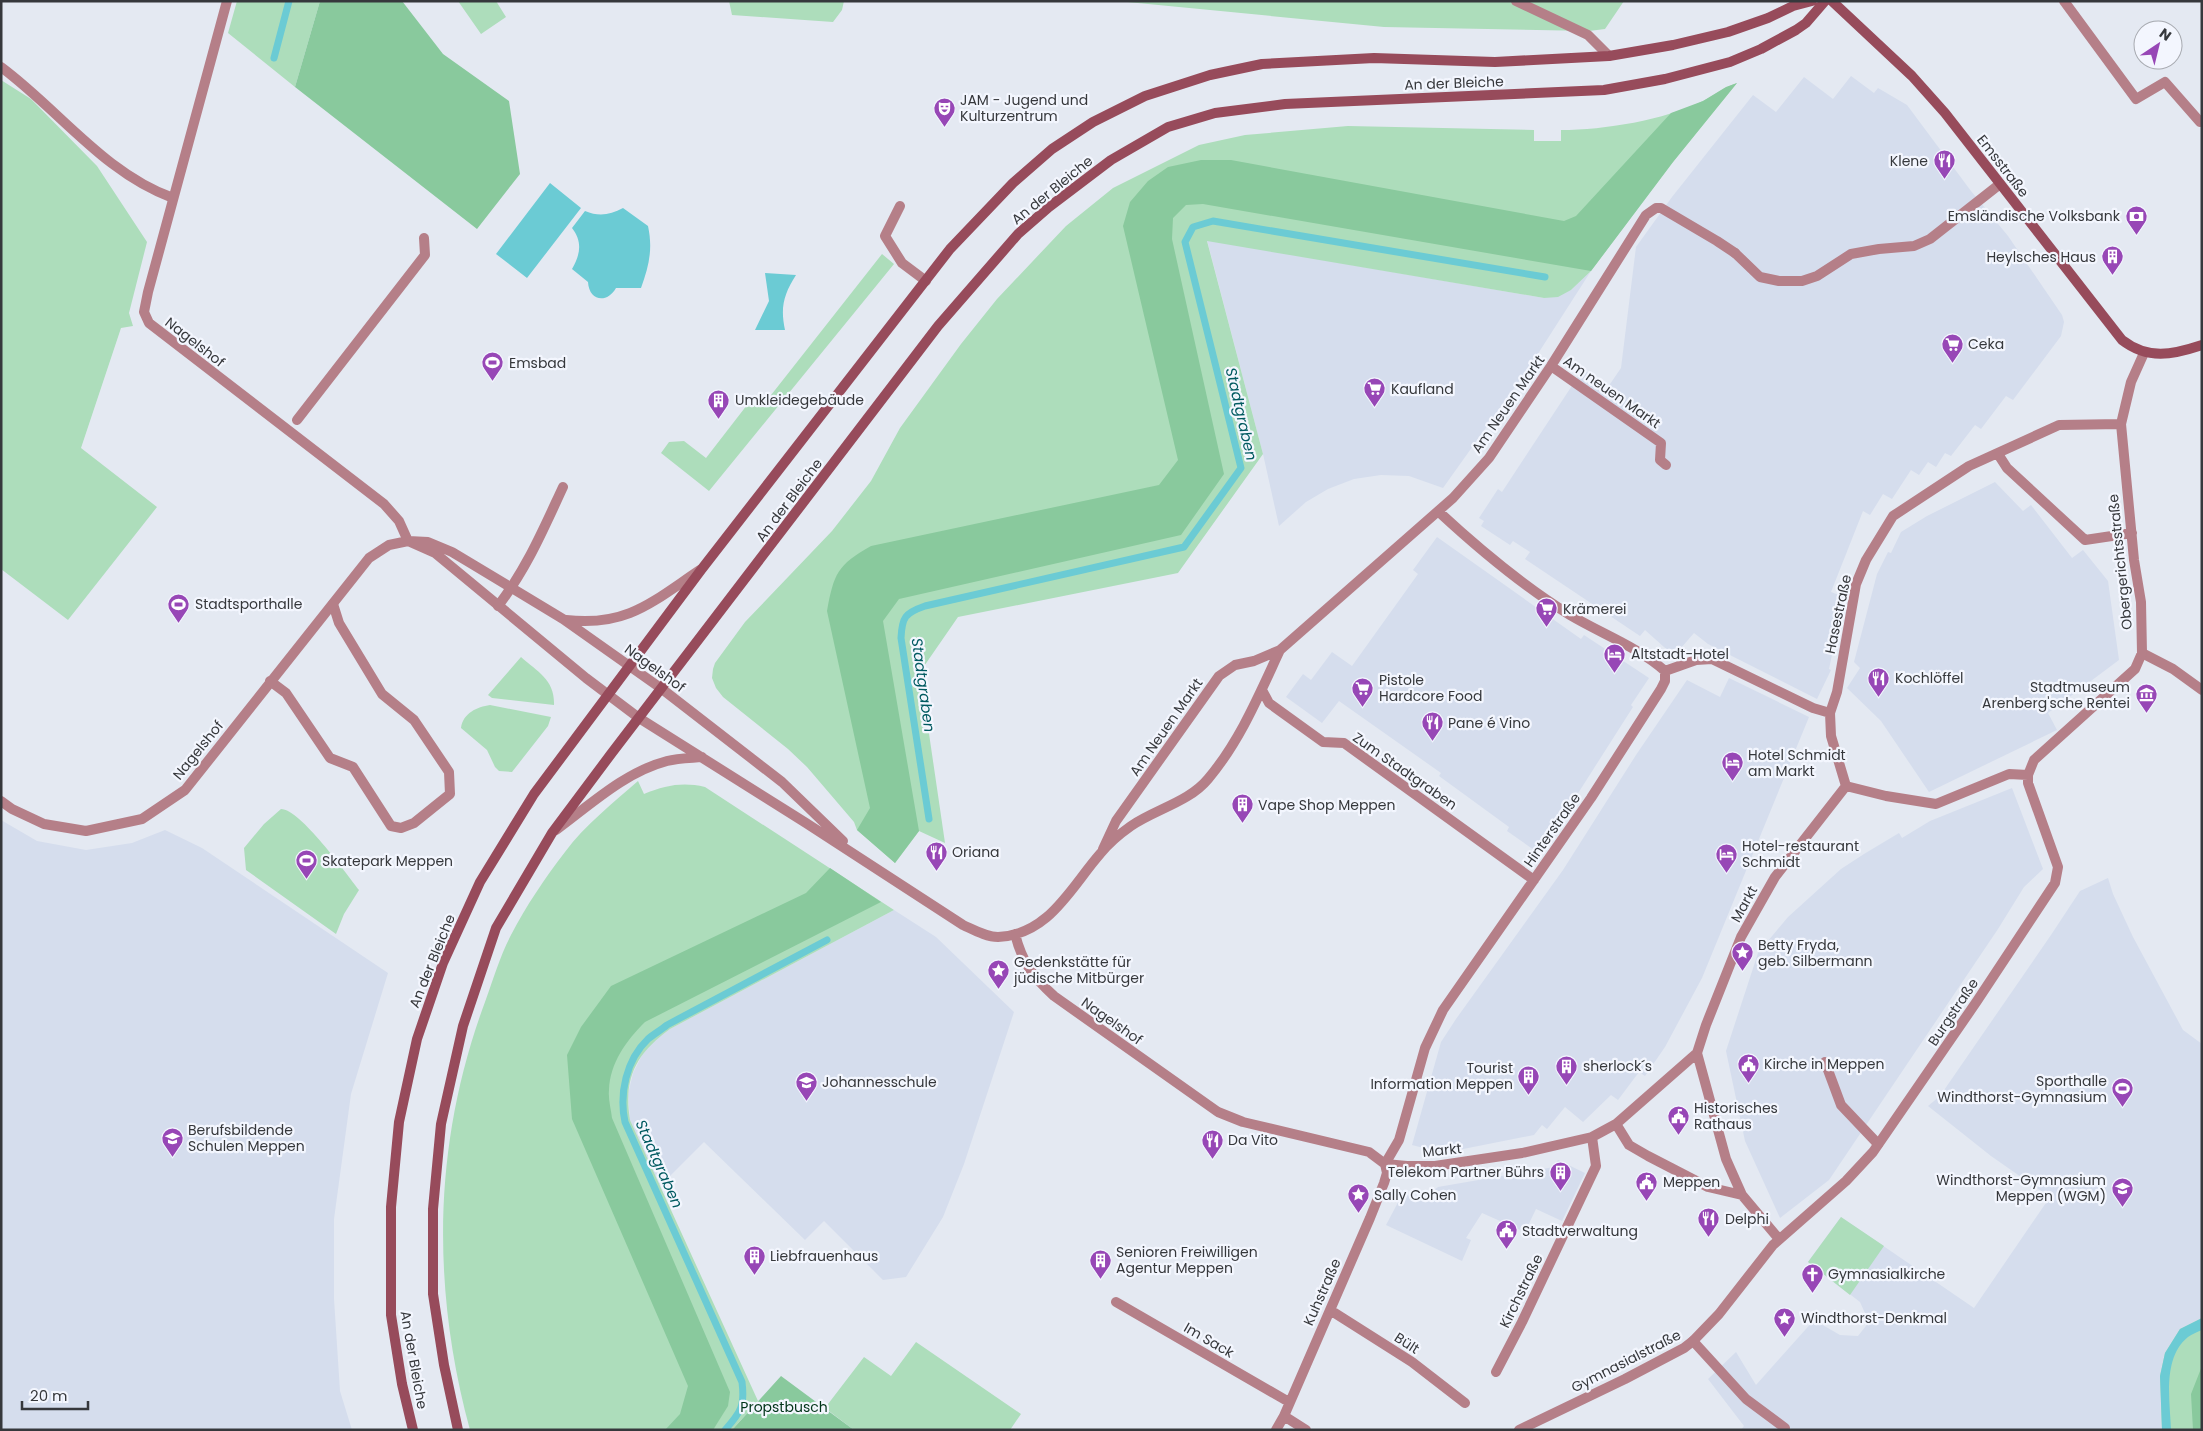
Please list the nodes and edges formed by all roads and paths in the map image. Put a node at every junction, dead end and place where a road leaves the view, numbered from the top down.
1 (228, 1) edge
2 (1516, 1) edge
3 (1812, 1) edge
4 (1825, 1) edge
5 (1832, 1) edge
6 (2064, 1) edge
7 (1609, 56) junction
8 (1, 68) edge
9 (2200, 122) dead end
10 (2000, 184) junction
11 (174, 198) junction
12 (900, 206) dead end
13 (424, 238) dead end
14 (926, 281) junction
15 (2202, 345) edge
16 (2144, 353) junction
17 (1551, 366) junction
18 (298, 420) dead end
19 (2121, 424) junction
20 (1998, 454) junction
21 (1666, 464) dead end
22 (562, 486) dead end
23 (1439, 512) junction
24 (2132, 534) junction
25 (408, 540) junction
26 (700, 570) junction
27 (512, 588) junction
28 (333, 604) junction
29 (498, 606) junction
30 (563, 619) junction
31 (1280, 650) junction
32 (2142, 653) junction
33 (629, 666) junction
34 (1665, 671) junction
35 (270, 681) junction
36 (662, 689) junction
37 (1262, 690) junction
38 (2202, 690) edge
39 (606, 694) junction
40 (1830, 713) junction
41 (639, 718) junction
42 (702, 757) junction
43 (2028, 775) junction
44 (1846, 786) junction
45 (1, 801) edge
46 (7, 809) edge
47 (552, 833) junction
48 (1101, 852) junction
49 (860, 857) junction
50 (1534, 880) junction
51 (1015, 934) junction
52 (1697, 1053) junction
53 (1824, 1062) dead end
54 (1616, 1124) junction
55 (1592, 1137) junction
56 (1878, 1144) junction
57 (1385, 1164) junction
58 (1742, 1195) junction
59 (1788, 1231) joint
60 (1779, 1239) junction
61 (1116, 1302) dead end
62 (1330, 1310) junction
63 (1693, 1341) junction
64 (1496, 1372) dead end
65 (1289, 1402) junction
66 (1466, 1403) dead end
67 (1284, 1416) junction
68 (1784, 1428) dead end
69 (414, 1430) edge
70 (458, 1430) edge
71 (1276, 1430) edge
72 (1306, 1430) edge
73 (1518, 1430) edge

1 - 11 street, Nagelshof
2 - 7 street
3 - 7 street, An der Bleiche
4 - 36 street, An der Bleiche
5 - 10 street, Emsstraße
6 - 9 street
7 - 14 street, An der Bleiche
8 - 11 street
10 - 16 street, Emsstraße
10 - 17 street, Am Neuen Markt
11 - 25 street, Nagelshof
12 - 14 street
13 - 18 street
14 - 26 street, An der Bleiche
15 - 16 street
16 - 19 street, Obergerichtsstraße
17 - 21 street, Am neuen Markt
17 - 23 street, Am Neuen Markt
19 - 20 street, Hasestraße
19 - 24 street, Obergerichtsstraße
20 - 24 street
20 - 40 street, Hasestraße
22 - 27 street
23 - 31 street, Am Neuen Markt
23 - 34 street
24 - 32 street, Obergerichtsstraße
25 - 27 street, Nagelshof
25 - 28 street, Nagelshof
25 - 29 street, Nagelshof
26 - 30 street, An der Bleiche
26 - 33 street, An der Bleiche
27 - 29 street
27 - 30 street, Nagelshof
28 - 35 street, Nagelshof
28 - 35 street
29 - 39 street, Nagelshof
30 - 33 street, Nagelshof
31 - 37 street, Am Neuen Markt
31 - 48 street, Am Neuen Markt
32 - 38 street
32 - 43 street
33 - 36 street, Nagelshof
33 - 39 street, An der Bleiche
34 - 40 street
34 - 50 street, Hinterstraße
35 - 46 street, Nagelshof
36 - 41 street, An der Bleiche
36 - 49 street, Nagelshof
37 - 48 street, Am Neuen Markt
37 - 50 street, Zum Stadtgraben
39 - 41 street, Nagelshof
39 - 69 street, An der Bleiche
40 - 44 street, Hasestraße
41 - 42 street, Nagelshof
41 - 47 street, An der Bleiche
42 - 47 street, An der Bleiche
42 - 49 street, Nagelshof
43 - 44 street
43 - 56 street, Burgstraße
44 - 52 street, Markt
45 - 46 street, Nagelshof
47 - 70 street, An der Bleiche
48 - 51 street, Am Neuen Markt
49 - 51 street, Nagelshof
50 - 57 street, Hinterstraße
51 - 57 street, Nagelshof
52 - 54 street, Markt
52 - 58 street
53 - 56 street
54 - 55 street, Markt
54 - 58 street
55 - 57 street, Markt
55 - 64 street, Kirchstraße
56 - 59 street, Burgstraße
57 - 62 street, Kuhstraße
58 - 60 street
59 - 60 street, Gymnasialstraße
60 - 63 street, Gymnasialstraße
61 - 65 street, Im Sack
62 - 65 street, Kuhstraße
62 - 66 street, Bült
63 - 68 street
63 - 73 street, Gymnasialstraße
65 - 67 street, Kuhstraße
67 - 71 street, Kuhstraße
67 - 72 street

